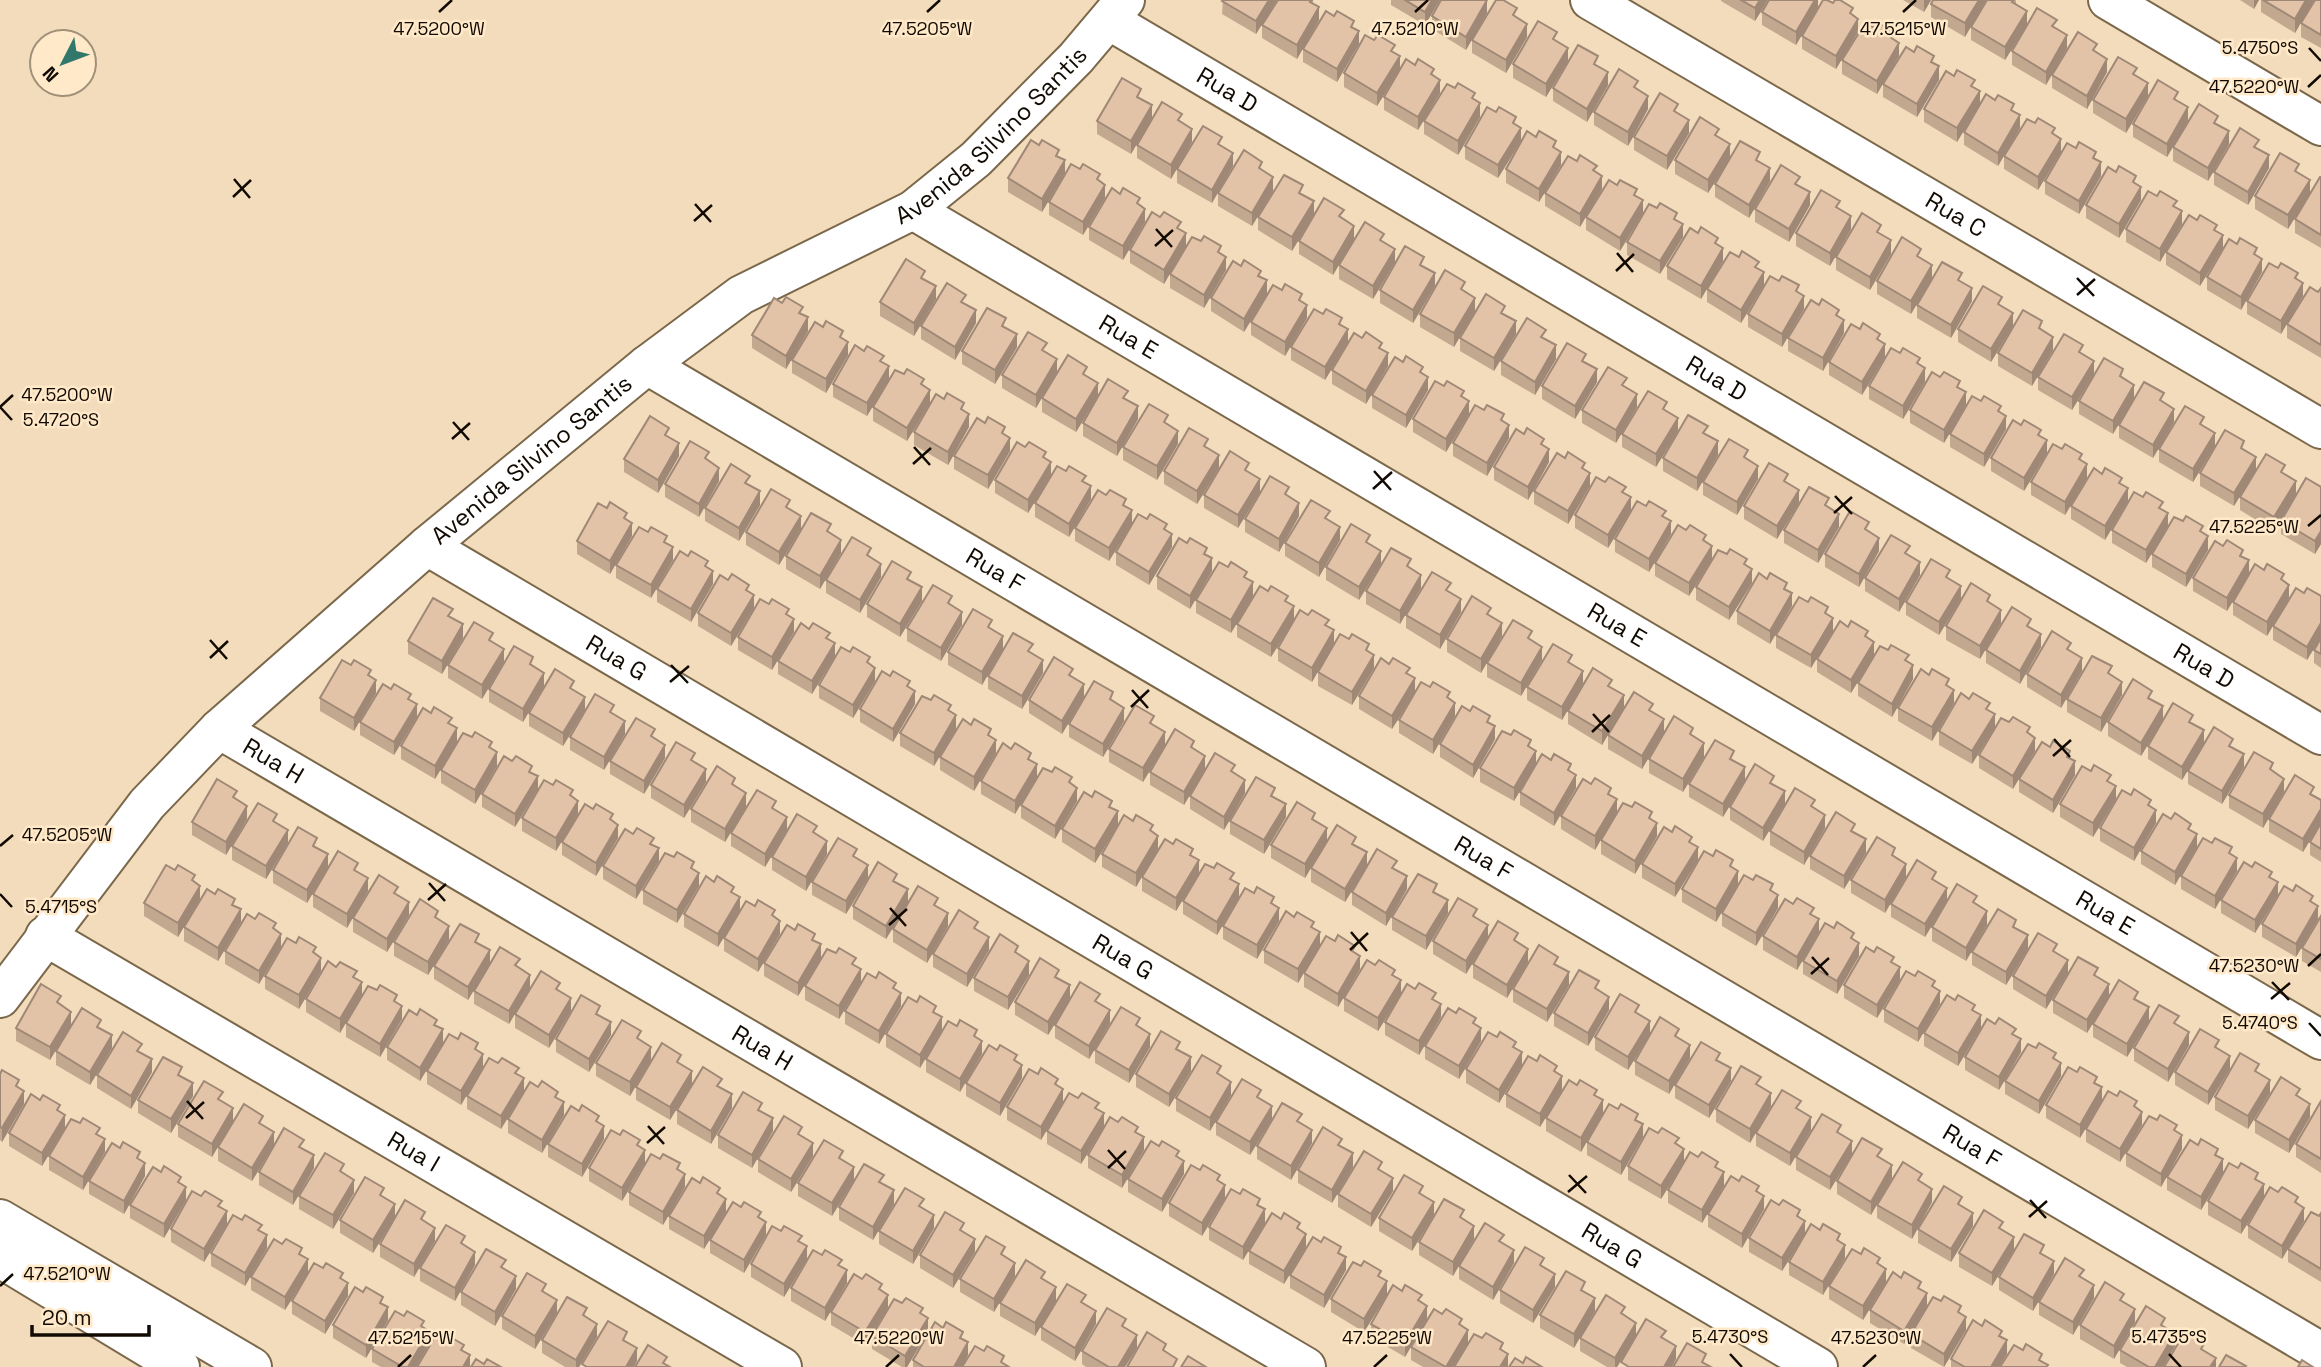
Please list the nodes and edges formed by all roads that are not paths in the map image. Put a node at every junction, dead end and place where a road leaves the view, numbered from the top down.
1 (1590, 0) edge
2 (2108, 0) edge
3 (1118, 10) edge
4 (2321, 126) edge
5 (913, 210) junction
6 (647, 365) junction
7 (2321, 429) edge
8 (427, 546) junction
9 (219, 729) junction
10 (2321, 735) edge
11 (45, 936) junction
12 (0, 998) edge
13 (2321, 1040) edge
14 (0, 1219) edge
15 (0, 1258) edge
16 (2321, 1352) edge
17 (180, 1367) edge
18 (252, 1367) edge
19 (782, 1367) edge
20 (1306, 1367) edge
21 (1818, 1367) edge

1 - 7 street, Rua C
2 - 4 street
3 - 5 street, Avenida Silvino Santis
3 - 10 street, Rua D
5 - 6 street, Avenida Silvino Santis
5 - 13 street, Rua E
6 - 8 street, Avenida Silvino Santis
6 - 16 street, Rua F
8 - 9 street, Avenida Silvino Santis
8 - 21 street, Rua G
9 - 11 street, Avenida Silvino Santis
9 - 20 street, Rua H
11 - 12 street, Avenida Silvino Santis
11 - 19 street, Rua I
14 - 18 street
15 - 17 street

